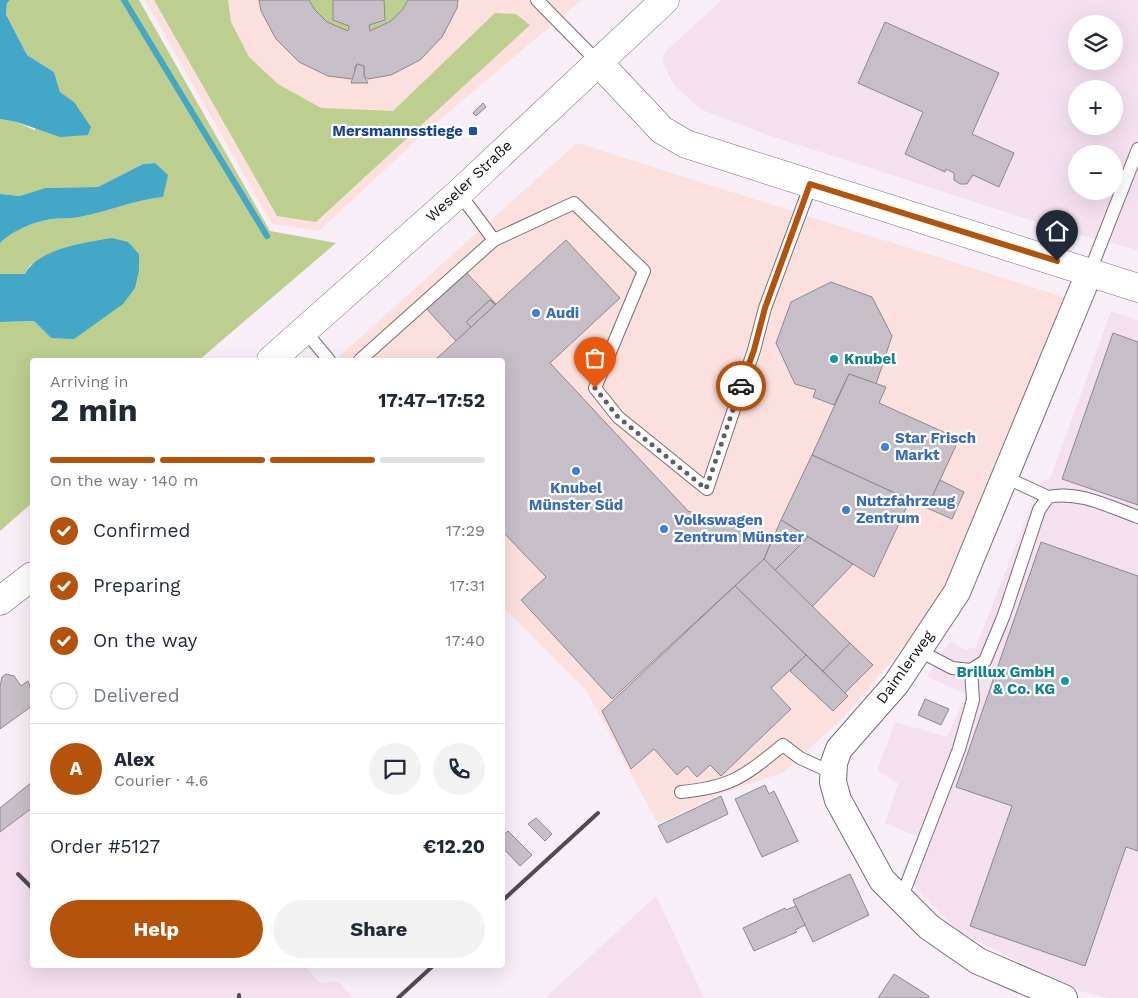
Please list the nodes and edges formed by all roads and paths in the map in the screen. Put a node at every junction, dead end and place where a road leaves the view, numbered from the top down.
1 (537, 0) edge
2 (665, 0) edge
3 (598, 62) junction
4 (1138, 149) edge
5 (810, 184) junction
6 (459, 193) junction
7 (494, 240) junction
8 (1090, 271) junction
9 (1138, 288) edge
10 (304, 330) junction
11 (273, 358) edge
12 (327, 358) edge
13 (362, 358) edge
14 (1005, 477) junction
15 (1048, 497) junction
16 (1138, 517) edge
17 (30, 578) edge
18 (0, 602) edge
19 (918, 650) junction
20 (970, 670) junction
21 (833, 773) junction
22 (681, 792) dead end
23 (901, 898) junction
24 (1064, 998) edge

1 - 3 lane
2 - 3 street, Weseler Straße
3 - 5 street
3 - 6 street, Weseler Straße
4 - 8 lane
5 - 7 lane
5 - 8 street
6 - 7 lane
6 - 10 street, Weseler Straße
7 - 13 lane
8 - 9 street
8 - 14 street, Daimlerweg
10 - 11 street, Weseler Straße
10 - 12 lane
14 - 15 lane
14 - 19 street, Daimlerweg
15 - 16 lane
15 - 20 lane
17 - 18 street
19 - 20 lane
19 - 21 street, Daimlerweg
20 - 23 lane
21 - 22 lane
21 - 23 street, Daimlerweg
23 - 24 street, Daimlerweg

